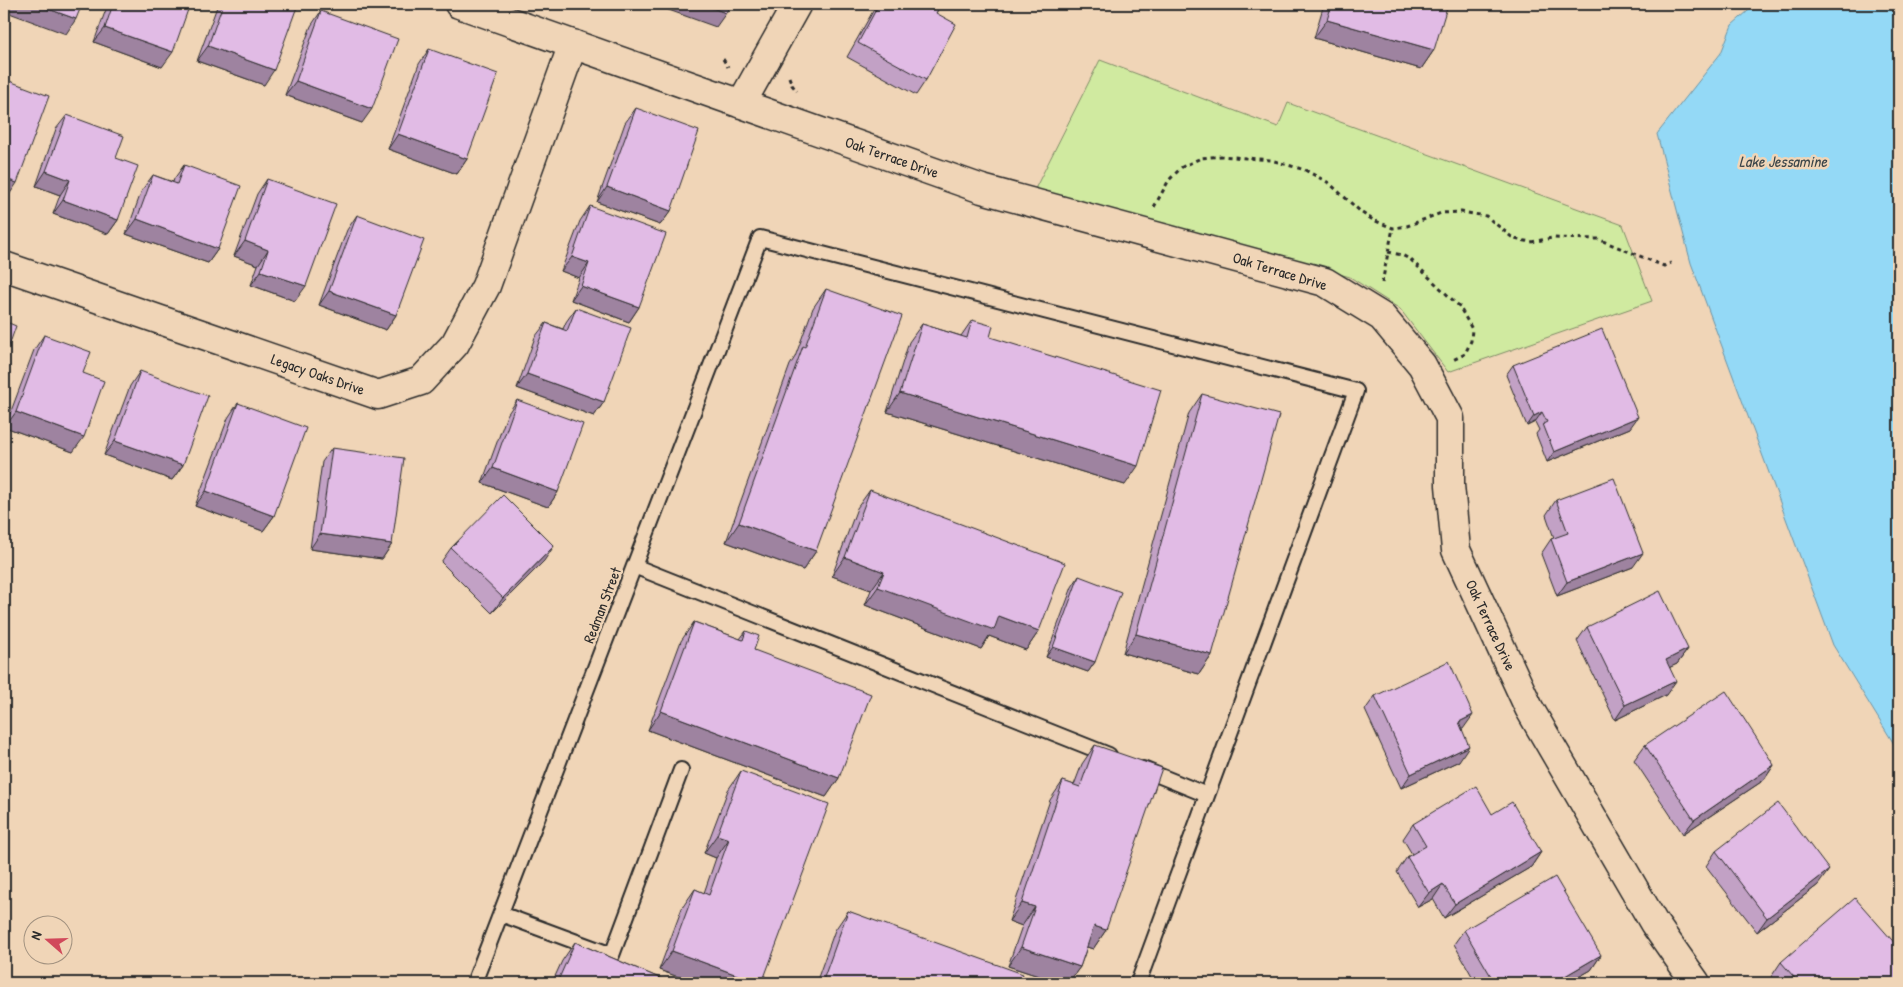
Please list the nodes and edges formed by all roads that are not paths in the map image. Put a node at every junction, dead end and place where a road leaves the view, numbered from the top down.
1 (459, 4) edge
2 (797, 4) edge
3 (573, 44) junction
4 (741, 104) junction
5 (4, 266) edge
6 (634, 566) junction
7 (681, 770) dead end
8 (1207, 794) junction
9 (501, 914) junction
10 (474, 983) edge
11 (1138, 983) edge
12 (1696, 983) edge

1 - 3 street, Oak Terrace Drive
2 - 4 street
3 - 4 street, Oak Terrace Drive
3 - 5 street, Legacy Oaks Drive
4 - 12 street, Oak Terrace Drive
6 - 8 lane
6 - 8 lane, Redman Street
6 - 9 lane, Redman Street
7 - 9 lane
8 - 11 lane
9 - 10 lane, Redman Street

